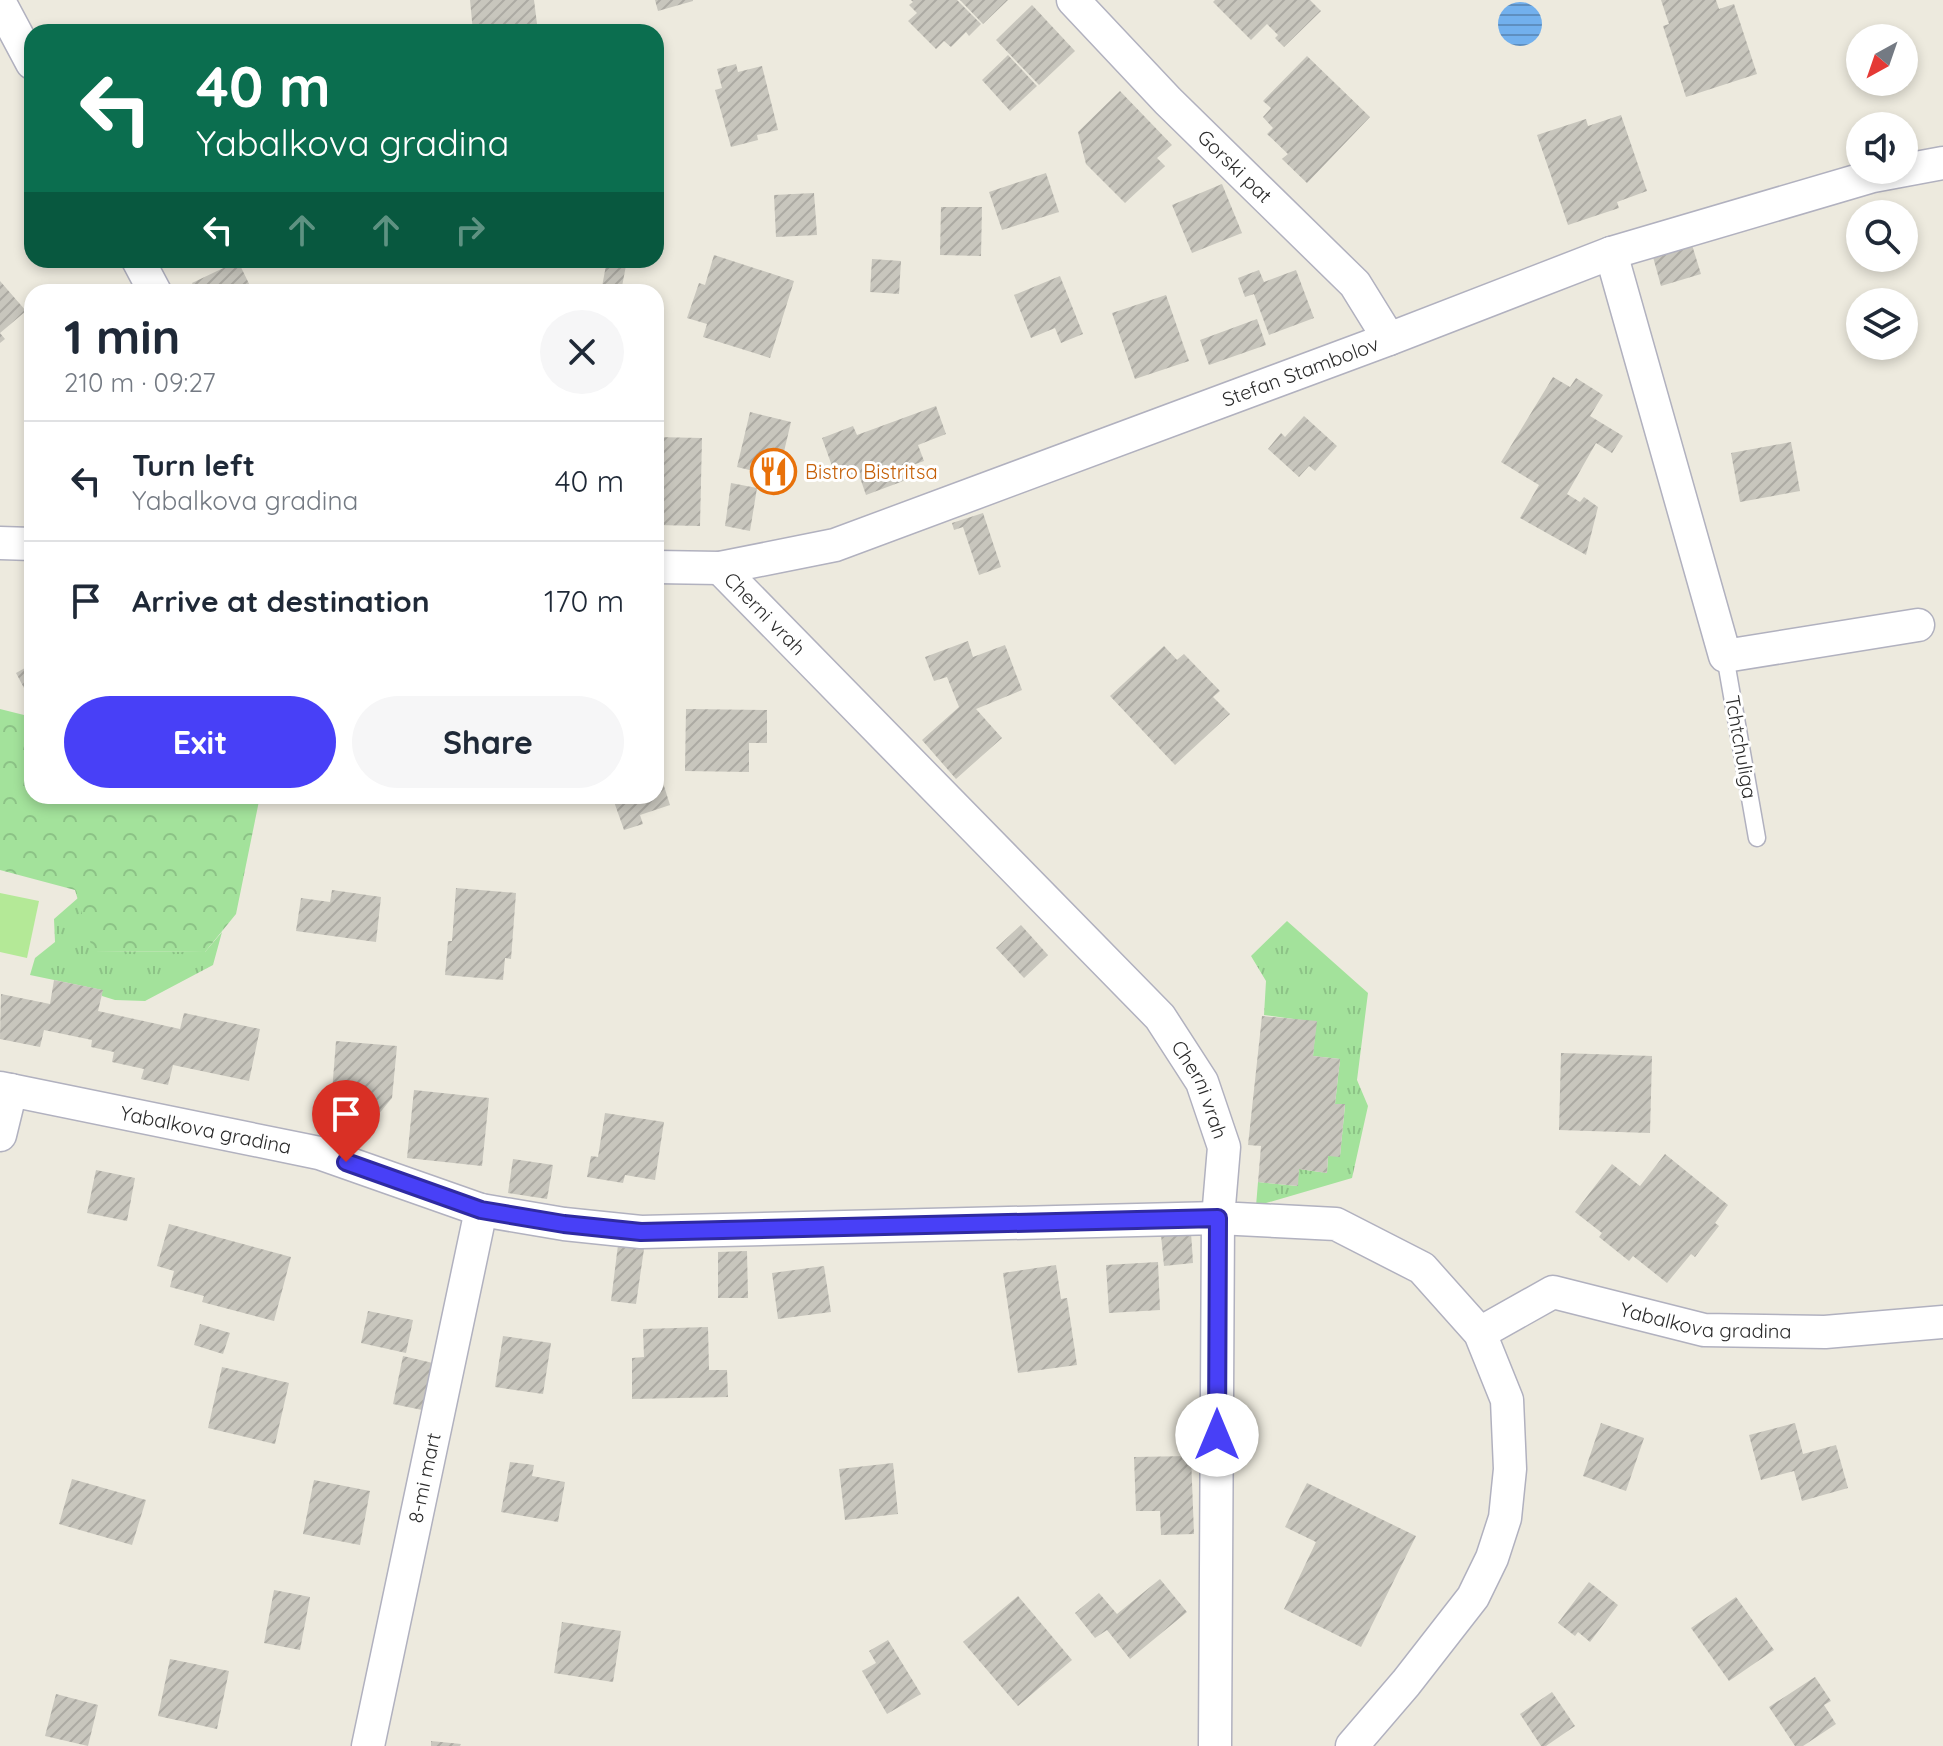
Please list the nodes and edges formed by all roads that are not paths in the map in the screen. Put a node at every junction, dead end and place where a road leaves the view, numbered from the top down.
1 (1073, 0) edge
2 (0, 3) edge
3 (24, 48) edge
4 (1943, 163) edge
5 (1611, 253) junction
6 (1389, 339) junction
7 (0, 543) edge
8 (24, 544) edge
9 (664, 567) edge
10 (720, 568) junction
11 (1918, 625) dead end
12 (1725, 656) junction
13 (1757, 838) dead end
14 (6, 1089) edge
15 (0, 1135) edge
16 (481, 1210) junction
17 (1218, 1218) junction
18 (1943, 1322) edge
19 (1480, 1333) junction
20 (368, 1746) edge
21 (1215, 1746) edge
22 (1352, 1746) edge

1 - 6 street, Gorski pat
2 - 3 street
4 - 5 street, Stefan Stambolov
5 - 6 street, Stefan Stambolov
5 - 12 street
6 - 10 street, Stefan Stambolov
7 - 8 street
9 - 10 street, Stefan Stambolov
10 - 17 street, Cherni vrah
11 - 12 street
12 - 13 lane, Tchtchuliga
14 - 15 street
14 - 16 street, Yabalkova gradina
16 - 17 street, Yabalkova gradina
16 - 20 street, 8-mi mart
17 - 19 street
17 - 21 street, Cherni vrah
18 - 19 street, Yabalkova gradina
19 - 22 street

